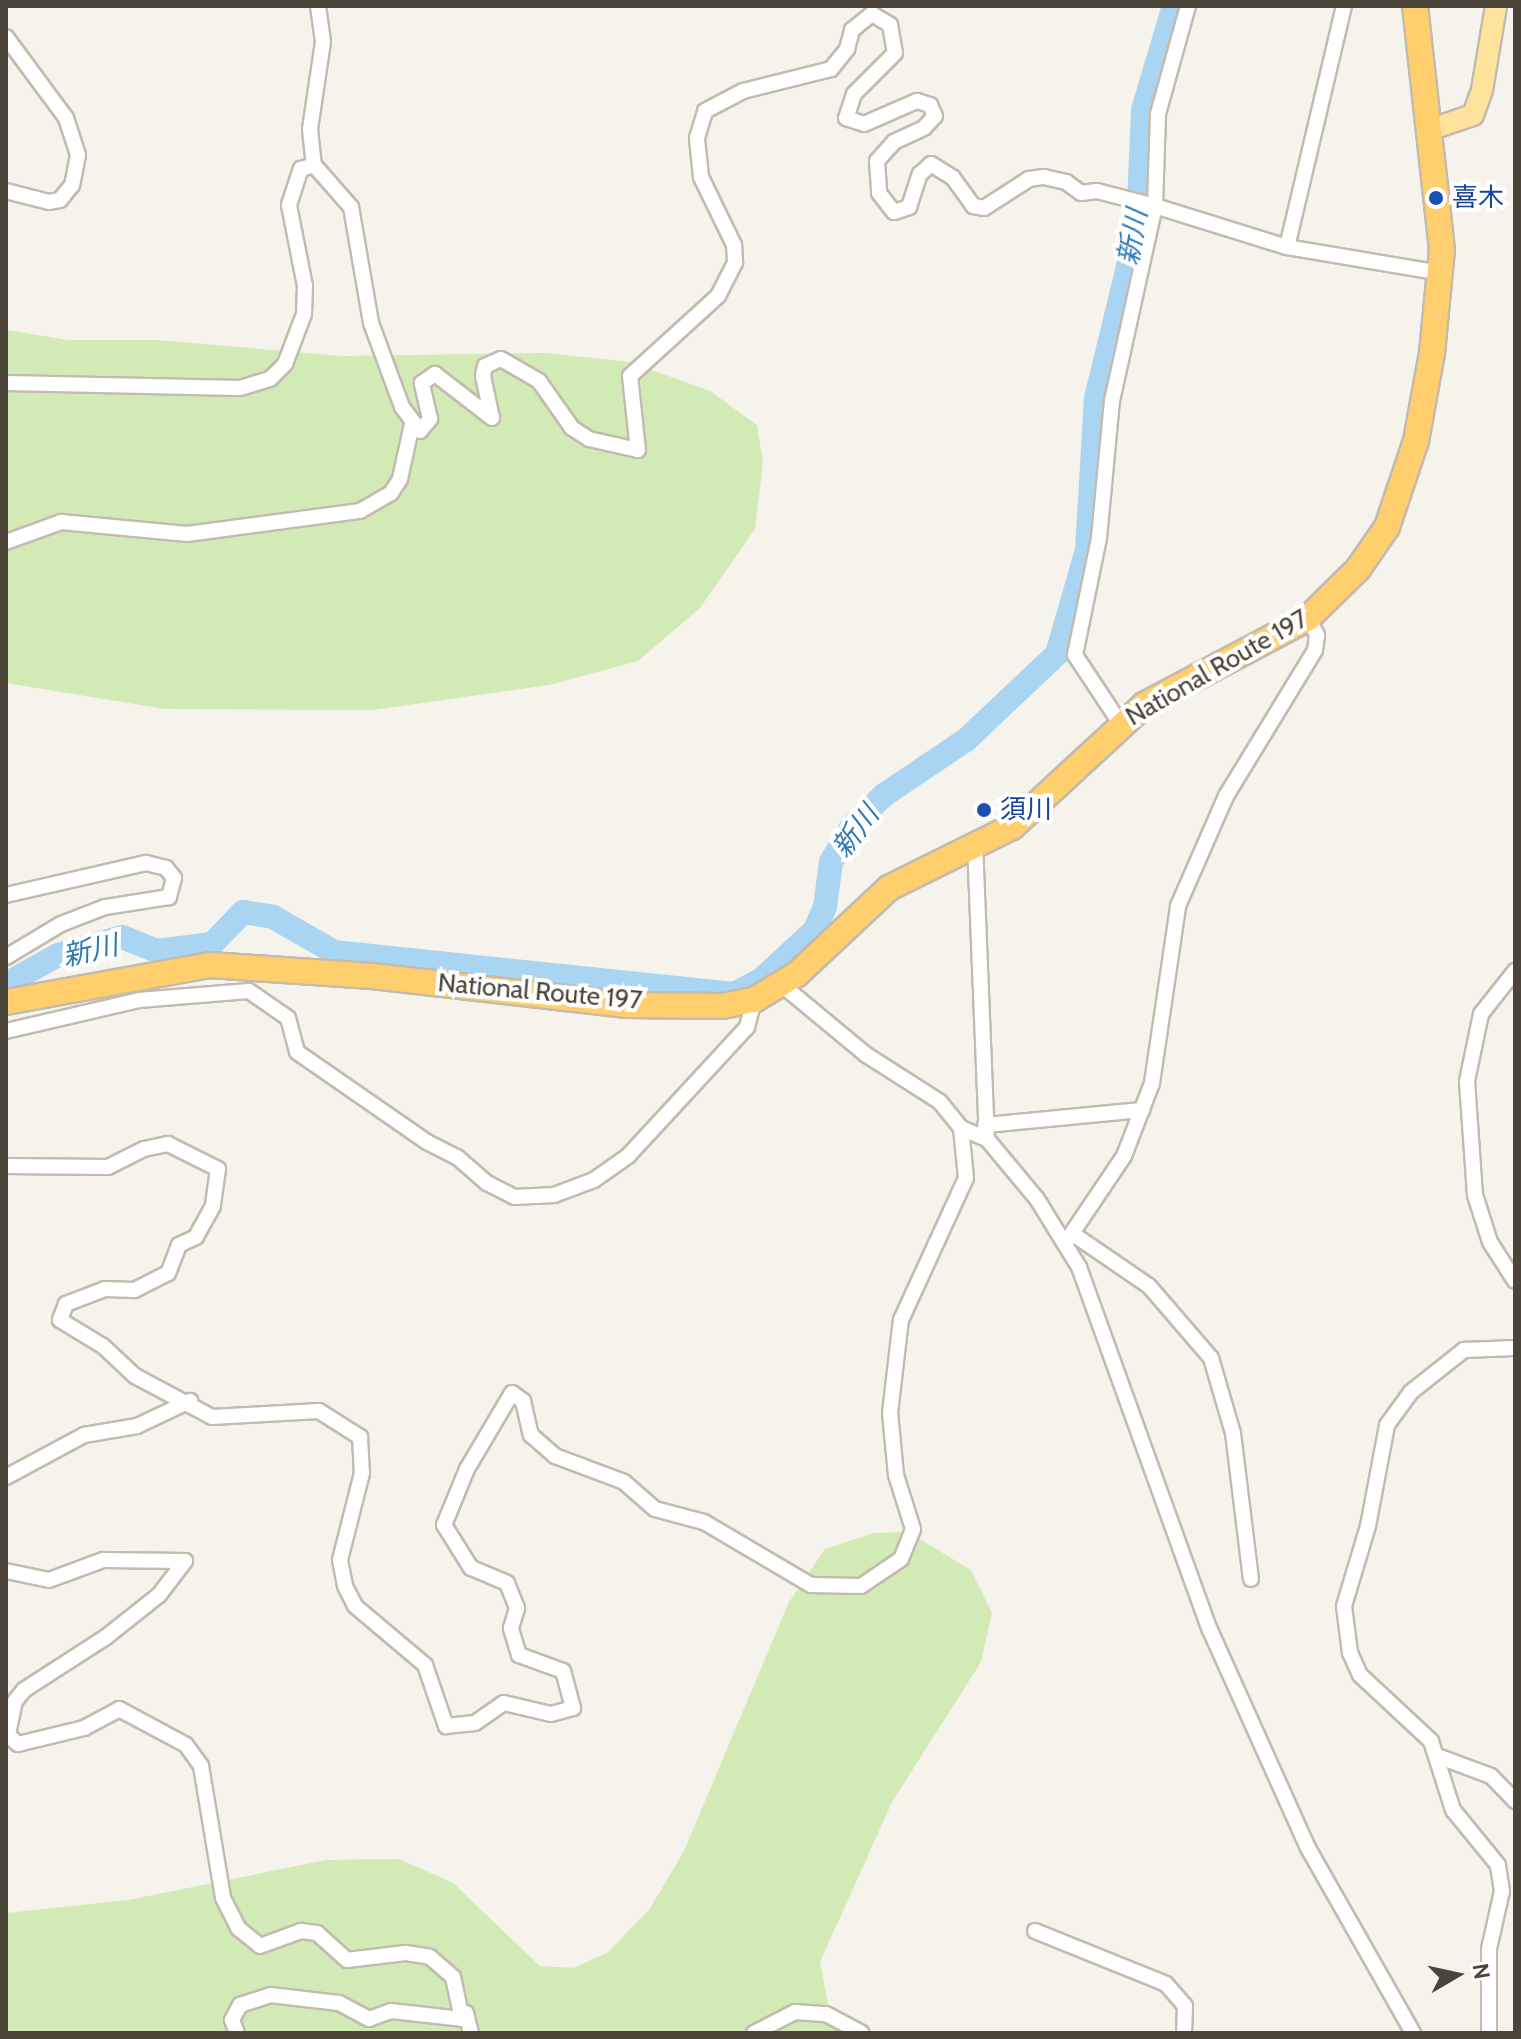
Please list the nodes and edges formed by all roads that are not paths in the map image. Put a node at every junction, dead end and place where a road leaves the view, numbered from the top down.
1 (318, 6) edge
2 (1188, 6) edge
3 (1344, 6) edge
4 (1415, 6) edge
5 (1496, 6) edge
6 (6, 37) edge
7 (1432, 129) junction
8 (314, 165) junction
9 (6, 191) edge
10 (1155, 206) junction
11 (1287, 247) junction
12 (1441, 273) junction
13 (6, 383) edge
14 (412, 424) junction
15 (6, 542) edge
16 (1308, 618) junction
17 (1120, 723) junction
18 (975, 843) junction
19 (6, 895) edge
20 (6, 957) edge
21 (1515, 971) edge
22 (782, 985) junction
23 (754, 1000) junction
24 (6, 1002) edge
25 (6, 1031) edge
26 (1142, 1110) junction
27 (961, 1128) junction
28 (986, 1132) junction
29 (6, 1166) edge
30 (1070, 1238) junction
31 (1515, 1281) edge
32 (1515, 1348) edge
33 (190, 1401) junction
34 (6, 1477) edge
35 (6, 1571) edge
36 (1251, 1579) dead end
37 (1440, 1757) junction
38 (1515, 1801) edge
39 (1035, 1931) dead end
40 (462, 2019) junction
41 (237, 2033) edge
42 (471, 2033) edge
43 (754, 2033) edge
44 (861, 2033) edge
45 (1184, 2033) edge
46 (1413, 2033) edge
47 (1489, 2033) edge

1 - 8 street
2 - 10 street
3 - 11 street
4 - 7 highway, National Route 197
5 - 7 main road
6 - 9 street
7 - 12 highway, National Route 197
8 - 13 street
8 - 14 street
10 - 11 street
10 - 14 street
10 - 17 street
11 - 12 street
12 - 16 highway, National Route 197
14 - 15 street
16 - 17 highway, National Route 197
16 - 26 street
17 - 18 highway, National Route 197
18 - 22 highway, National Route 197
18 - 28 street
19 - 20 street
21 - 31 street
22 - 23 highway, National Route 197
22 - 27 street
23 - 24 highway, National Route 197
23 - 25 street
26 - 28 street
26 - 30 street
27 - 28 street
27 - 33 street
28 - 30 street
29 - 33 street
30 - 36 street
30 - 46 street
32 - 37 street
33 - 34 street
35 - 40 street
37 - 38 street
37 - 47 street
39 - 45 street
40 - 41 street
40 - 42 street
43 - 44 street

